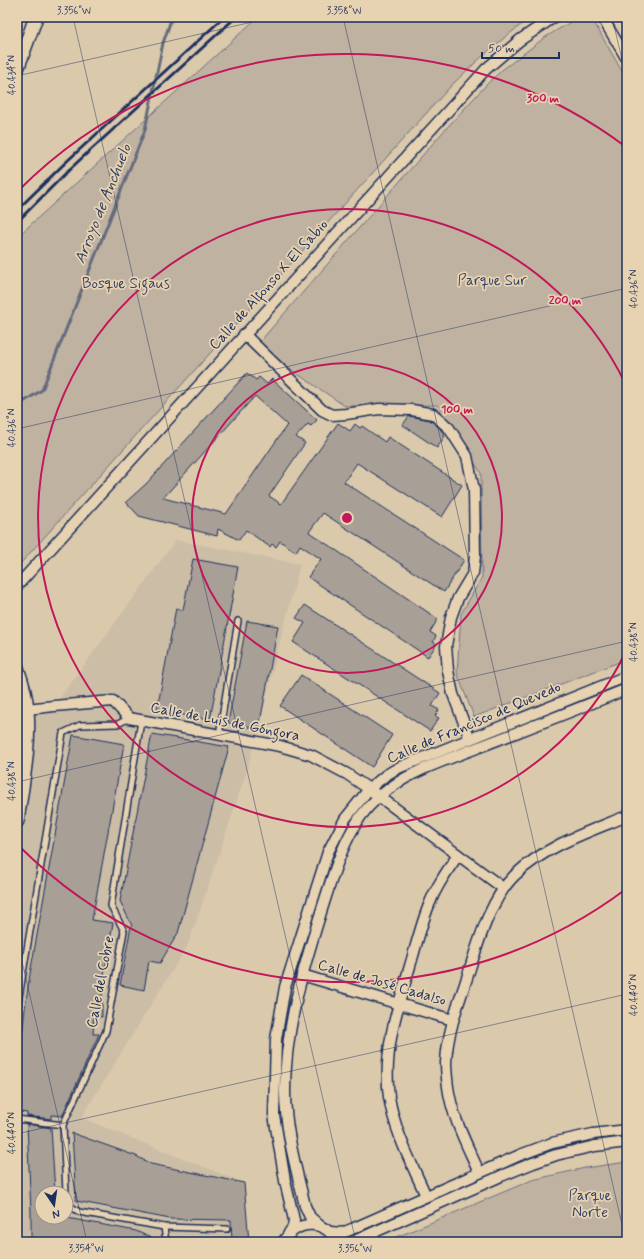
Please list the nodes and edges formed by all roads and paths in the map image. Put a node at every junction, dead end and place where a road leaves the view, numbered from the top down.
1 (36, 17) edge
2 (554, 17) edge
3 (602, 17) edge
4 (627, 59) edge
5 (17, 69) edge
6 (244, 334) junction
7 (17, 586) edge
8 (238, 621) dead end
9 (17, 668) edge
10 (627, 676) edge
11 (627, 689) edge
12 (27, 709) junction
13 (129, 718) junction
14 (141, 721) junction
15 (219, 735) junction
16 (470, 739) junction
17 (369, 789) junction
18 (380, 797) junction
19 (627, 816) edge
20 (17, 821) edge
21 (458, 855) junction
22 (503, 888) junction
23 (302, 975) junction
24 (398, 1003) junction
25 (17, 1009) edge
26 (453, 1020) junction
27 (17, 1119) edge
28 (63, 1125) junction
29 (627, 1130) edge
30 (627, 1142) edge
31 (479, 1172) junction
32 (66, 1185) edge
33 (426, 1196) junction
34 (74, 1209) edge
35 (320, 1226) junction
36 (164, 1227) junction
37 (227, 1229) dead end
38 (330, 1232) junction
39 (286, 1238) edge
40 (166, 1242) edge
41 (337, 1242) edge
42 (352, 1242) edge

1 - 5 street
2 - 6 street, Calle de Alfonso X El Sabio
3 - 4 street
6 - 7 street, Calle de Alfonso X El Sabio
6 - 16 street
8 - 15 lane
9 - 12 street
10 - 16 street, Calle de Francisco de Quevedo
11 - 18 street, Calle de Francisco de Quevedo
12 - 13 street, Calle de Luis de Góngora
12 - 20 street
13 - 14 street, Calle de Luis de Góngora
13 - 25 lane
14 - 15 street, Calle de Luis de Góngora
14 - 28 lane, Calle del Cobre
15 - 17 street, Calle de Luis de Góngora
16 - 17 street, Calle de Francisco de Quevedo
17 - 18 street, Calle de Luis de Góngora
17 - 39 street, Calle de Francisco de Quevedo
18 - 21 street, Calle de Luis de Góngora
18 - 23 street, Calle de Francisco de Quevedo
19 - 22 street
21 - 22 street, Calle de Luis de Góngora
21 - 24 street
22 - 26 street
23 - 24 street, Calle de José Cadalso
23 - 35 street, Calle de Francisco de Quevedo
24 - 26 street, Calle de José Cadalso
24 - 33 street
26 - 31 street
27 - 28 lane
28 - 32 lane
29 - 31 street
30 - 42 street
31 - 33 street
33 - 38 street
34 - 36 lane
35 - 38 street
35 - 39 street
36 - 37 lane
36 - 40 lane
38 - 41 street

